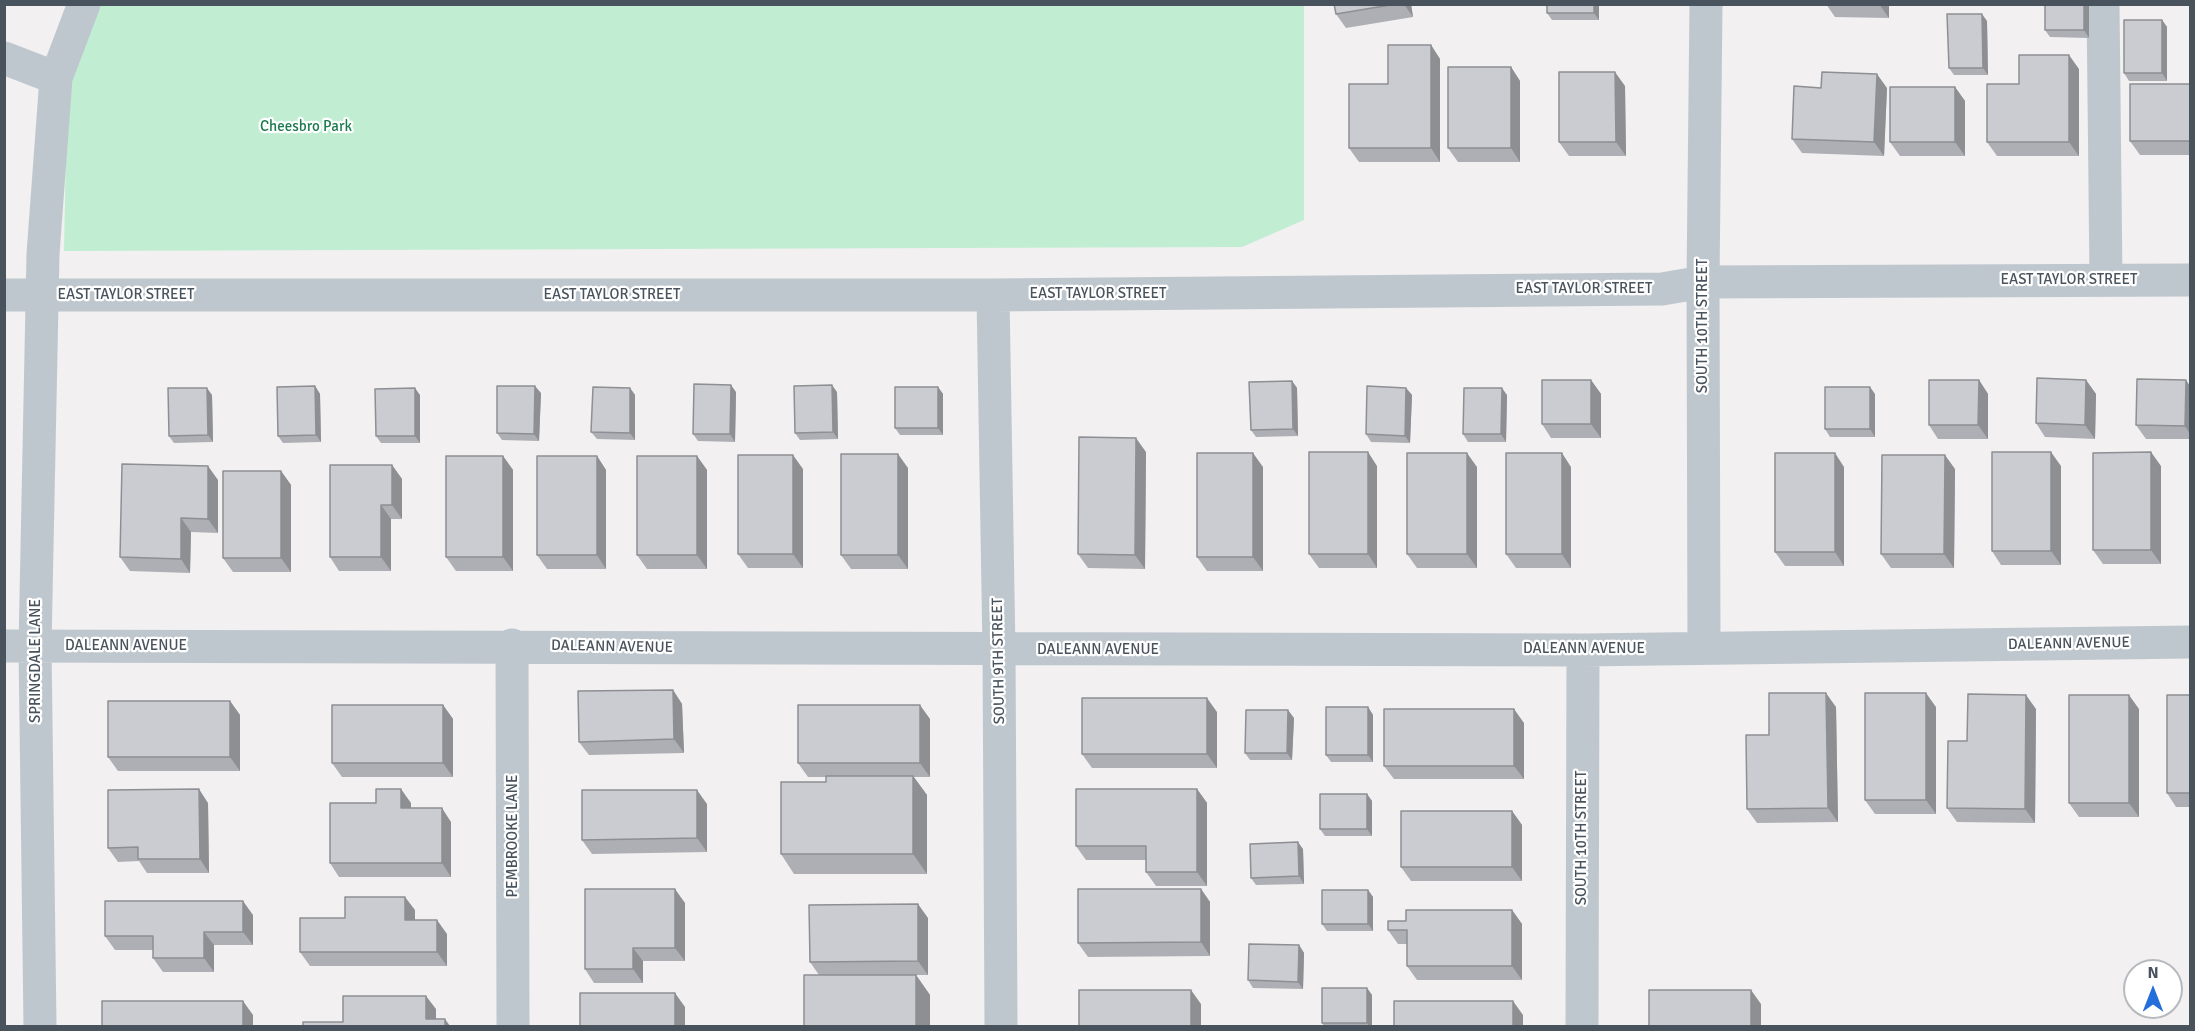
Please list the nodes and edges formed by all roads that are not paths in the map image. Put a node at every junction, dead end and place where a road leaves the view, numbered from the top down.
1 (84, 4) edge
2 (1706, 4) edge
3 (2103, 4) edge
4 (4, 58) edge
5 (56, 78) junction
6 (2106, 280) junction
7 (2190, 280) edge
8 (1703, 282) junction
9 (4, 295) edge
10 (41, 295) junction
11 (993, 295) junction
12 (2190, 642) edge
13 (512, 645) junction
14 (20, 646) edge
15 (1704, 648) junction
16 (1583, 650) junction
17 (999, 651) junction
18 (40, 1026) edge
19 (513, 1026) edge
20 (1001, 1026) edge
21 (1582, 1026) edge

1 - 5 street, SPRINGDALE LANE
2 - 8 street, SOUTH 10TH STREET
3 - 6 street
4 - 5 street
5 - 10 street, SPRINGDALE LANE
6 - 7 street, EAST TAYLOR STREET
6 - 8 street, EAST TAYLOR STREET
8 - 11 street, EAST TAYLOR STREET
8 - 15 street, SOUTH 10TH STREET
9 - 10 street, EAST TAYLOR STREET
10 - 11 street, EAST TAYLOR STREET
10 - 14 street, SPRINGDALE LANE
11 - 17 street, SOUTH 9TH STREET
12 - 15 street, DALEANN AVENUE
13 - 14 street, DALEANN AVENUE
13 - 17 street, DALEANN AVENUE
13 - 19 street, PEMBROOKE LANE
14 - 18 street, SPRINGDALE LANE
15 - 16 street, DALEANN AVENUE
16 - 17 street, DALEANN AVENUE
16 - 21 street, SOUTH 10TH STREET
17 - 20 street, SOUTH 9TH STREET

